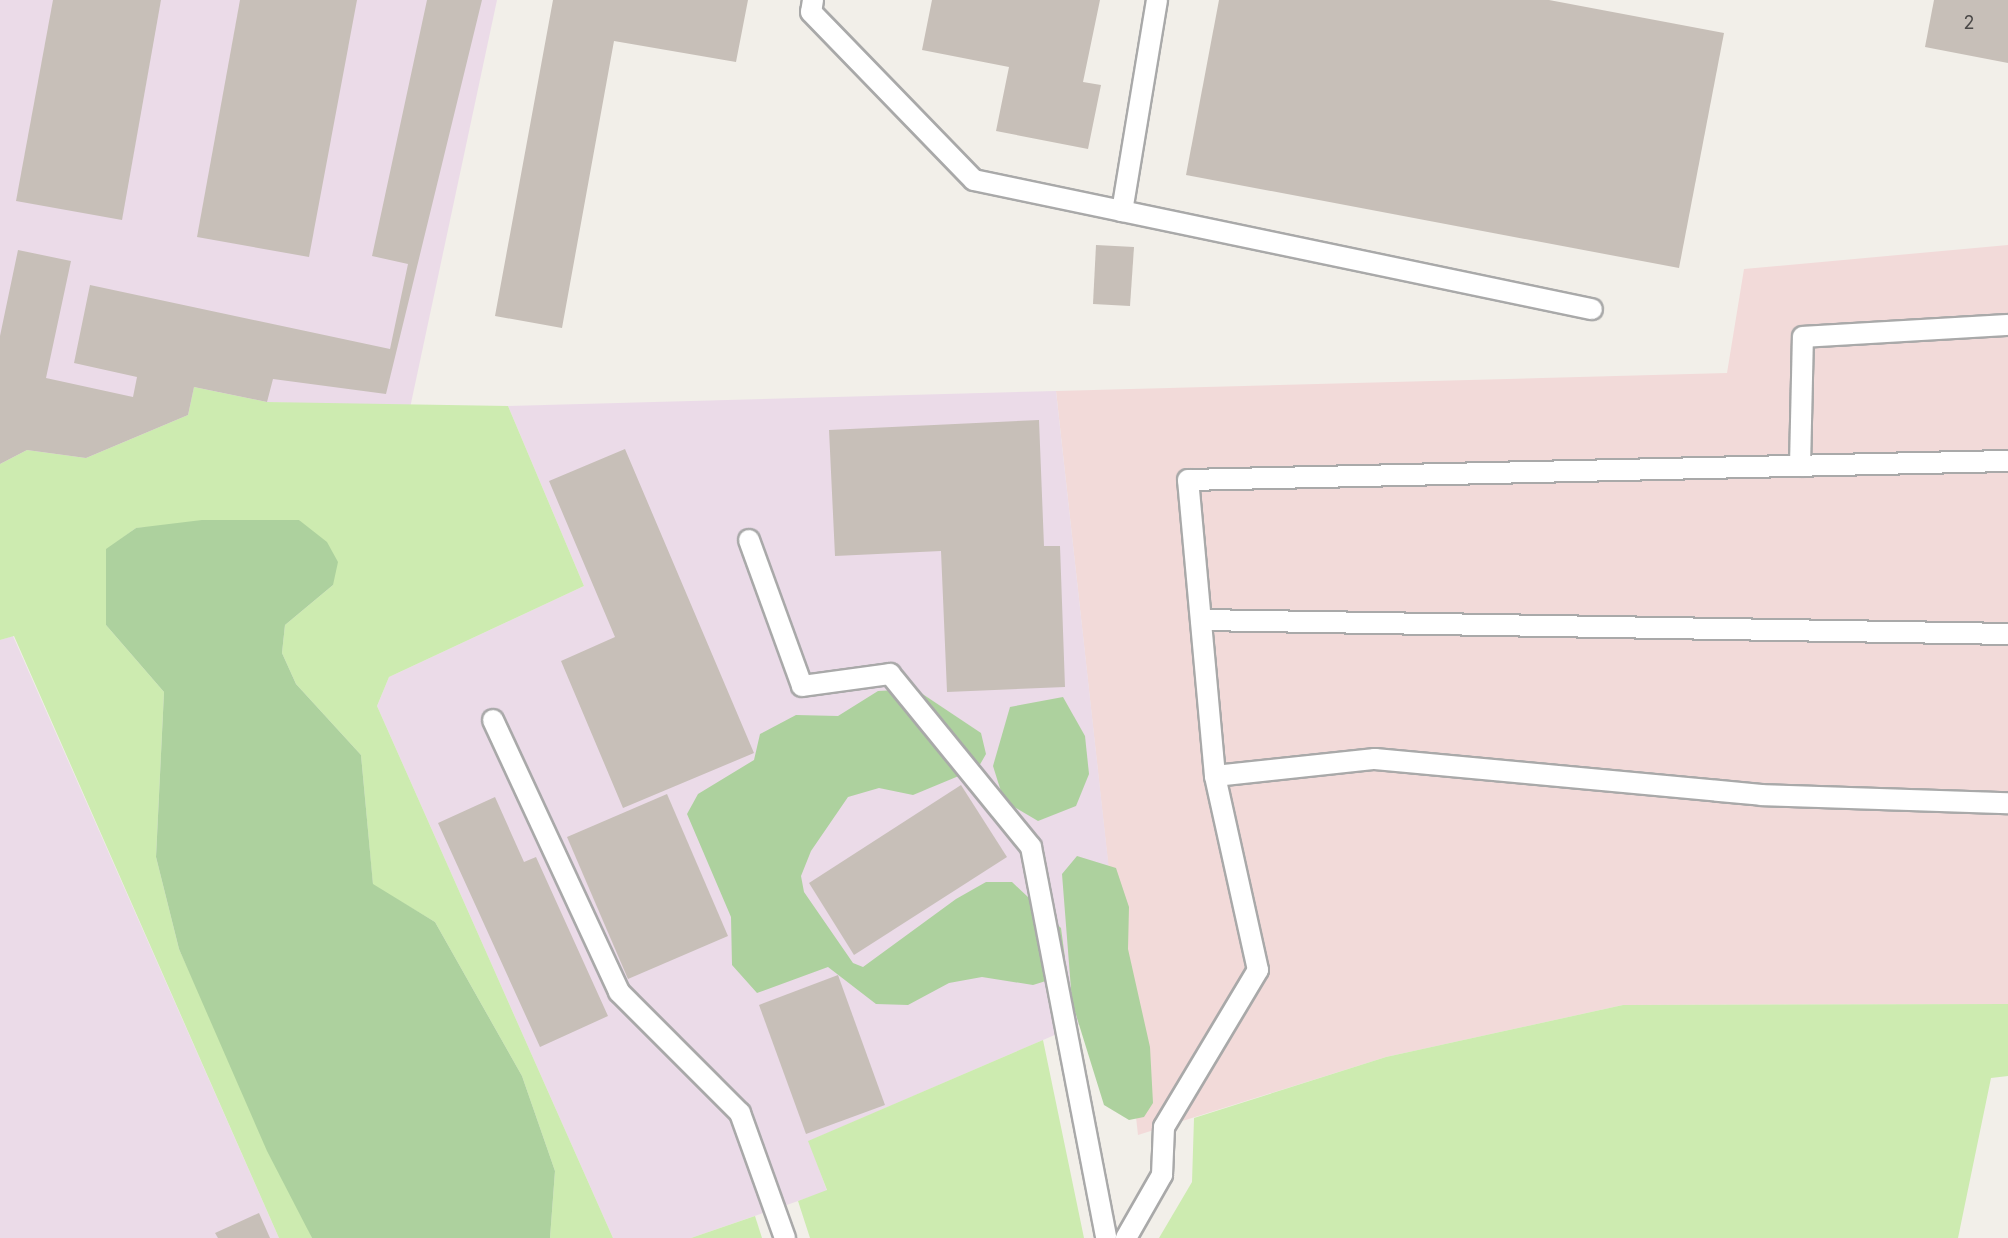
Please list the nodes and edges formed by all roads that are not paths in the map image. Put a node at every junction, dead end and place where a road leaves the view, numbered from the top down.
1 (813, 0) edge
2 (1157, 0) edge
3 (1122, 211) junction
4 (1592, 309) dead end
5 (2008, 325) edge
6 (2008, 461) edge
7 (1800, 466) junction
8 (749, 540) dead end
9 (1201, 620) junction
10 (2008, 634) edge
11 (493, 720) dead end
12 (1215, 776) junction
13 (2008, 803) edge
14 (785, 1238) edge
15 (1106, 1238) edge
16 (1126, 1238) edge

1 - 3 lane
2 - 3 lane
3 - 4 lane
5 - 7 lane
6 - 7 lane
7 - 9 lane
8 - 15 lane
9 - 10 lane
9 - 12 lane
11 - 14 lane
12 - 13 lane
12 - 16 lane

